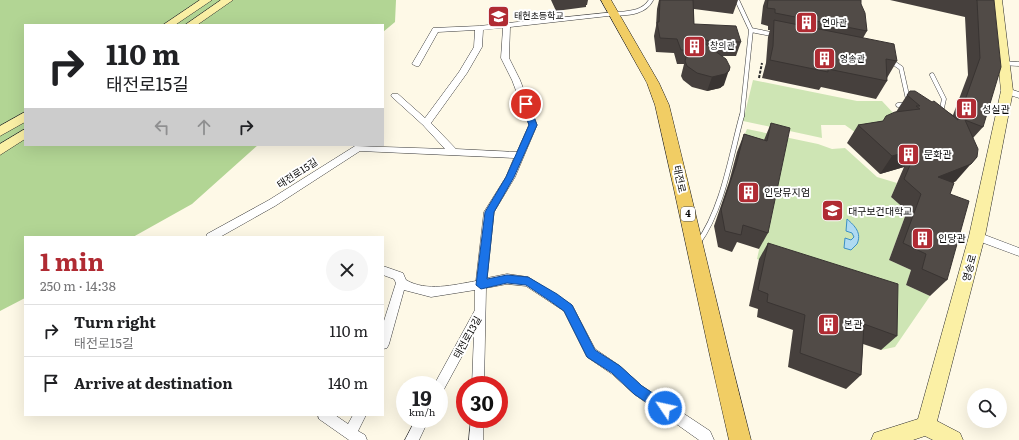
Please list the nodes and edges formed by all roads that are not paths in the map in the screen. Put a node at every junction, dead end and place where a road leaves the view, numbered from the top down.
1 (207, 0) edge
2 (606, 0) edge
3 (651, 0) edge
4 (737, 0) edge
5 (997, 0) edge
6 (226, 2) edge
7 (615, 14) junction
8 (170, 24) edge
9 (192, 24) edge
10 (507, 25) junction
11 (479, 28) junction
12 (751, 30) junction
13 (783, 36) edge
14 (885, 57) edge
15 (416, 64) dead end
16 (1012, 64) edge
17 (932, 75) dead end
18 (1013, 93) edge
19 (395, 96) dead end
20 (909, 104) junction
21 (898, 105) dead end
22 (914, 107) edge
23 (932, 113) edge
24 (24, 117) edge
25 (426, 123) junction
26 (0, 132) edge
27 (24, 134) edge
28 (0, 150) edge
29 (454, 153) junction
30 (520, 155) junction
31 (213, 236) edge
32 (977, 236) junction
33 (696, 247) junction
34 (1019, 252) edge
35 (384, 270) edge
36 (401, 283) junction
37 (481, 285) junction
38 (481, 311) junction
39 (384, 341) edge
40 (445, 376) edge
41 (478, 376) edge
42 (325, 416) edge
43 (360, 416) edge
44 (926, 426) junction
45 (418, 428) edge
46 (477, 428) edge
47 (351, 438) edge
48 (412, 440) edge
49 (476, 440) edge
50 (707, 440) edge
51 (740, 440) edge
52 (882, 440) edge
53 (953, 440) edge

1 - 8 main road
2 - 7 main road, 태전로 / 4
3 - 7 lane
4 - 12 lane
5 - 16 main road, 영송로
6 - 9 main road
7 - 10 street
7 - 33 main road, 태전로 / 4
10 - 11 street
10 - 30 street
11 - 15 street
11 - 25 street
12 - 13 lane
12 - 33 lane
14 - 20 lane
16 - 18 main road, 영송로
17 - 23 lane
18 - 32 main road, 영송로
19 - 25 street
20 - 21 lane
20 - 22 lane
24 - 26 main road
25 - 29 street
27 - 28 main road
29 - 30 street, 태전로15길
29 - 31 street, 태전로15길
30 - 37 street
32 - 34 street
32 - 44 main road, 영송로
33 - 51 main road, 태전로 / 4
35 - 36 street
36 - 37 street
36 - 39 street
37 - 38 street, 태전로13길
37 - 50 street
38 - 40 street, 태전로13길
38 - 41 street
42 - 47 street
43 - 47 street
44 - 52 main road
44 - 53 main road
45 - 48 street
46 - 49 street

